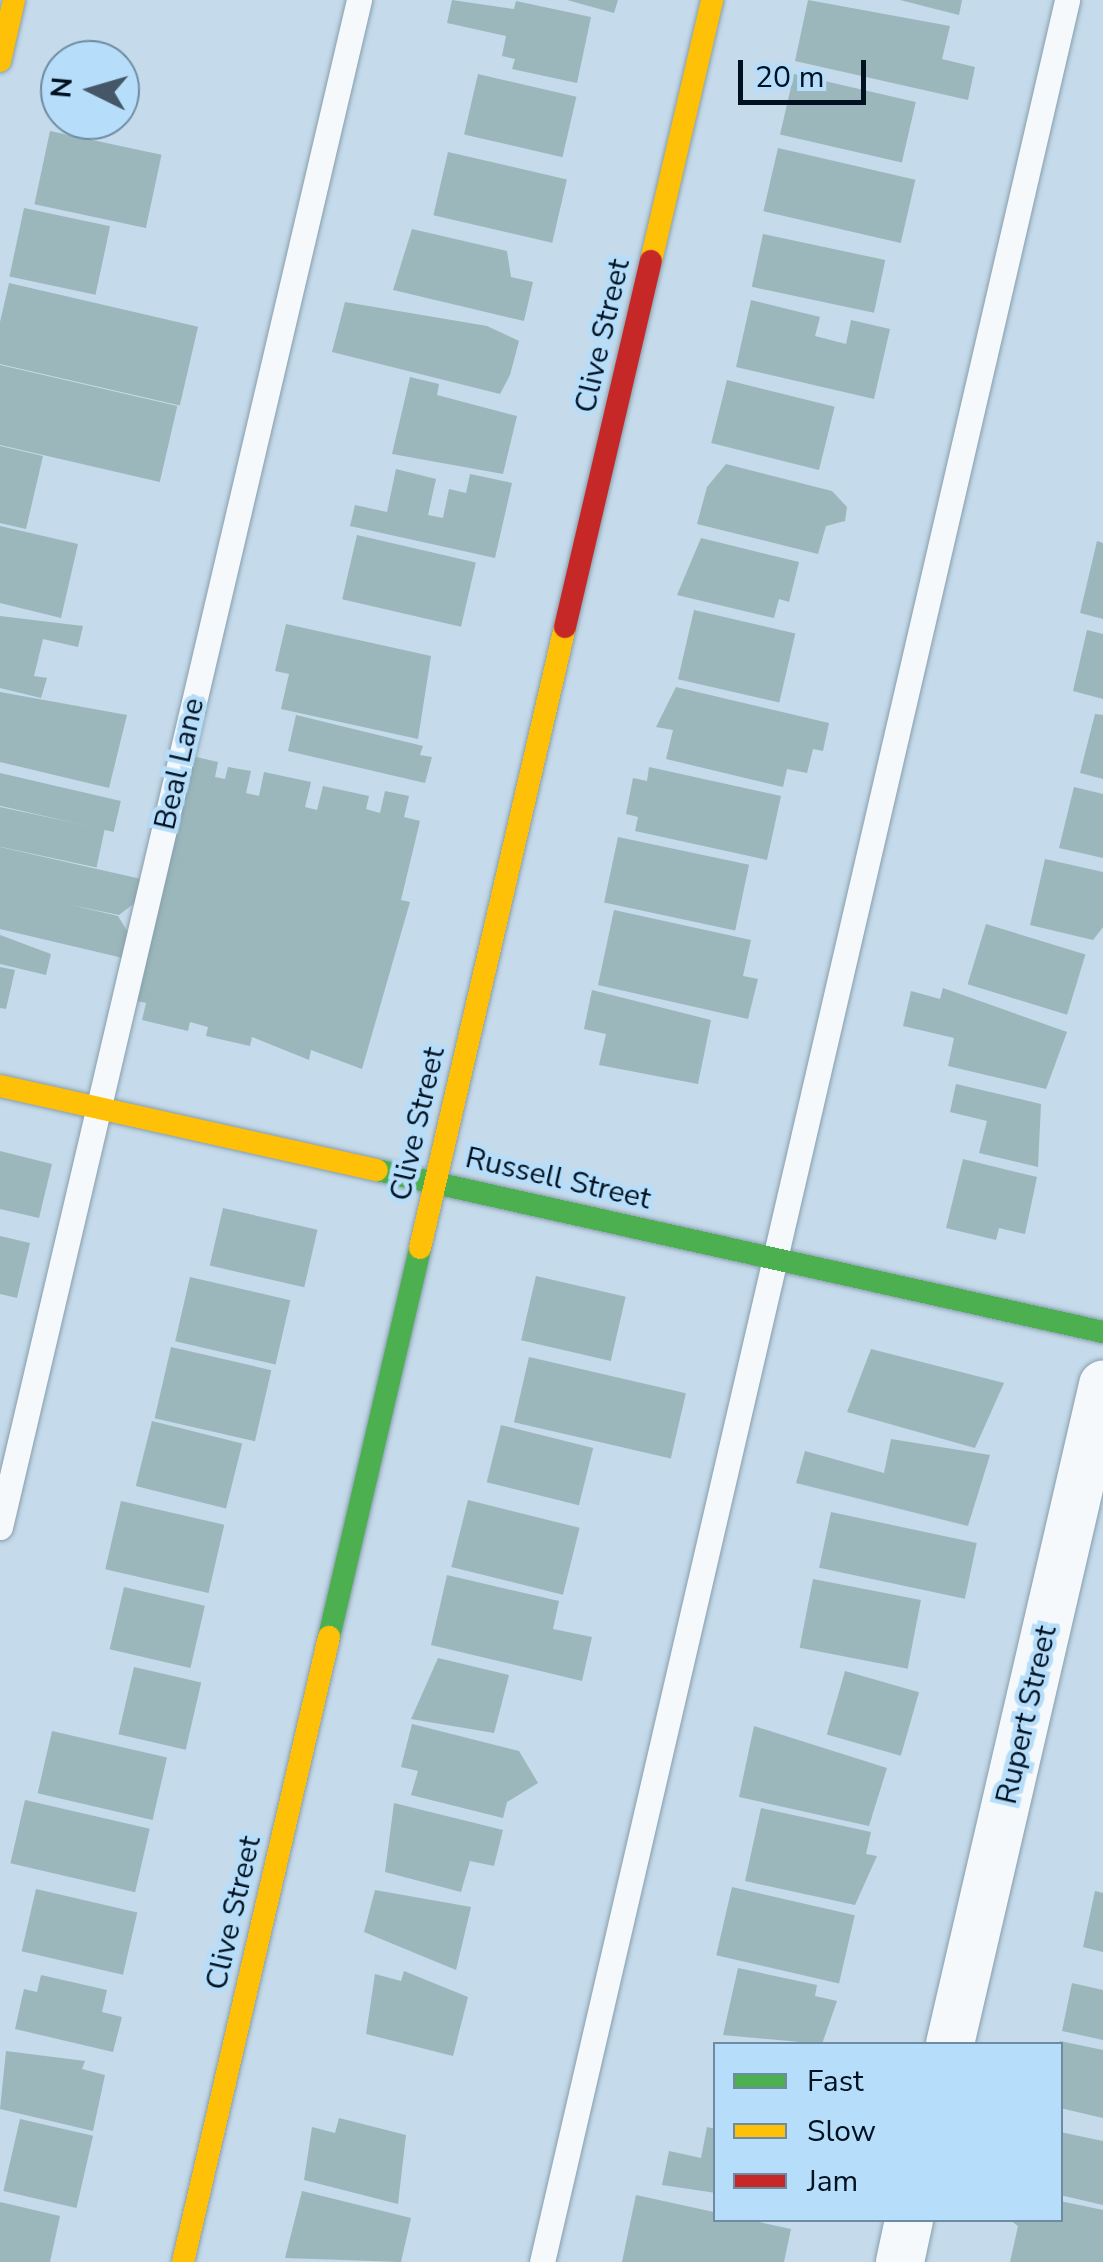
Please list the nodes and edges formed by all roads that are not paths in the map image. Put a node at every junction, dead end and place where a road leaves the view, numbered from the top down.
1 (359, 0) edge
2 (712, 0) edge
3 (1067, 0) edge
4 (0, 1086) edge
5 (97, 1111) junction
6 (435, 1183) junction
7 (776, 1258) junction
8 (1103, 1332) edge
9 (1103, 1385) edge
10 (0, 1527) edge
11 (950, 2042) edge
12 (910, 2222) edge
13 (182, 2262) edge
14 (542, 2262) edge
15 (900, 2262) edge

1 - 5 lane, Beal Lane
2 - 6 street, Clive Street
3 - 7 lane
4 - 5 street, Russell Street
5 - 6 street, Russell Street
5 - 10 lane, Beal Lane
6 - 7 street, Russell Street
6 - 13 street, Clive Street
7 - 8 street, Russell Street
7 - 14 lane
9 - 11 street, Rupert Street
12 - 15 street

